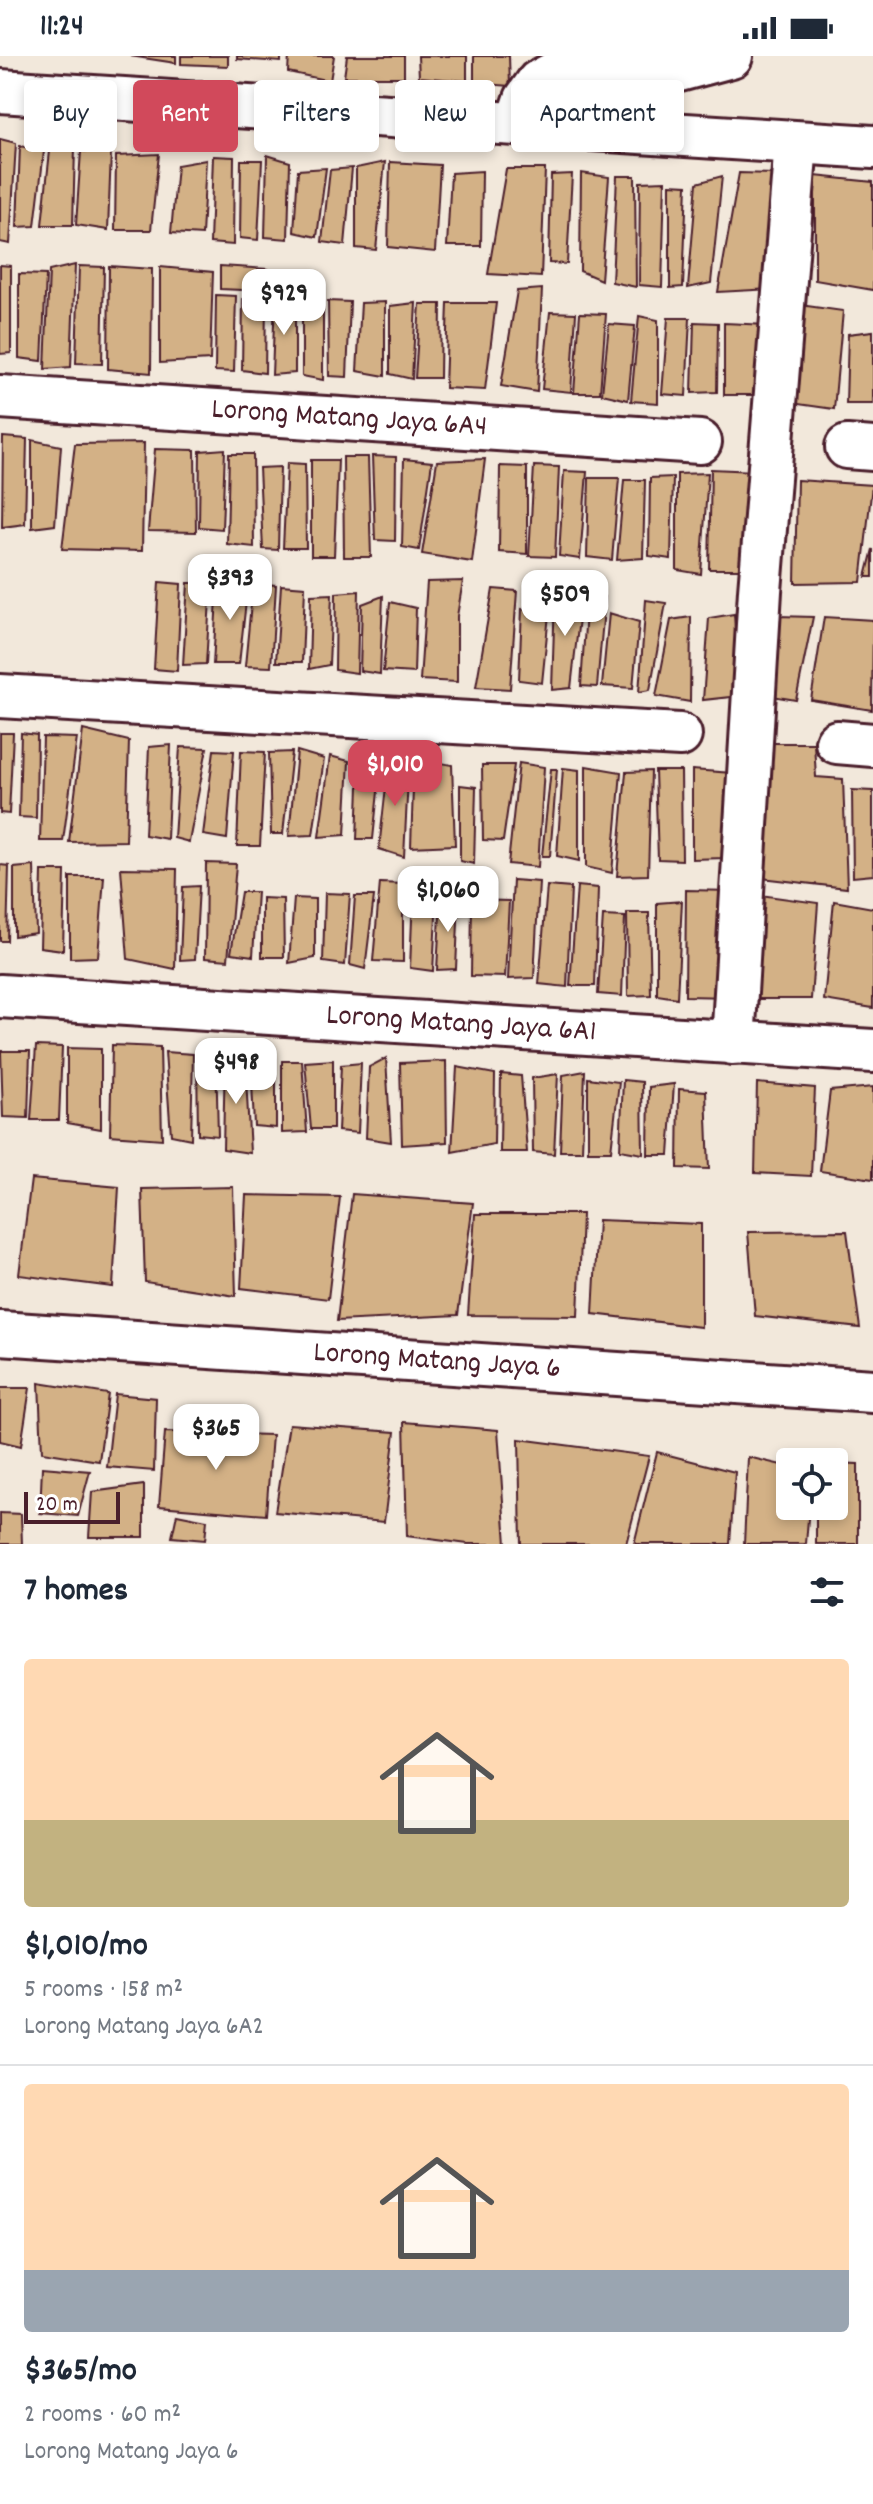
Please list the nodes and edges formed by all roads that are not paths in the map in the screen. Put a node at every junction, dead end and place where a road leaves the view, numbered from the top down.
1 (530, 56) edge
2 (734, 57) edge
3 (682, 63) edge
4 (527, 80) edge
5 (542, 80) edge
6 (0, 91) edge
7 (511, 111) edge
8 (684, 133) edge
9 (690, 134) junction
10 (796, 143) junction
11 (873, 147) edge
12 (0, 397) edge
13 (700, 442) dead end
14 (0, 696) edge
15 (680, 735) dead end
16 (0, 996) edge
17 (733, 1043) junction
18 (873, 1051) edge
19 (0, 1333) edge
20 (873, 1391) edge

1 - 4 street
2 - 3 street
3 - 5 street
3 - 9 street
6 - 7 street
8 - 9 street
9 - 10 street
10 - 11 street
10 - 17 street
12 - 13 street, Lorong Matang Jaya 6A4
14 - 15 street
16 - 17 street, Lorong Matang Jaya 6A1
17 - 18 street, Lorong Matang Jaya 6A1
19 - 20 street, Lorong Matang Jaya 6

